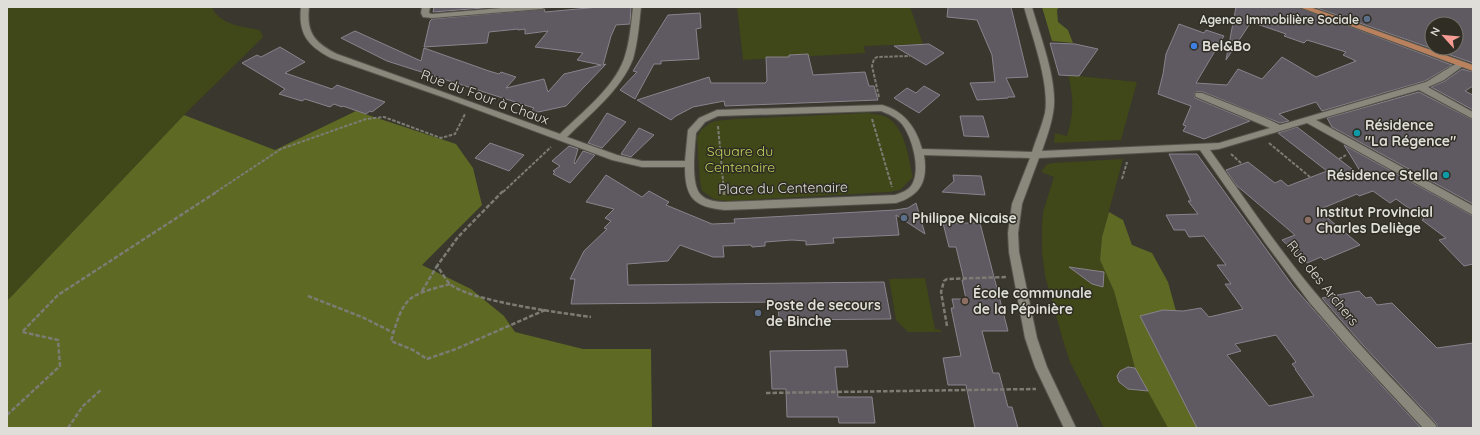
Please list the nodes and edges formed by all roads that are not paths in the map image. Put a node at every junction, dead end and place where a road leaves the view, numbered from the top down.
1 (305, 7) edge
2 (426, 7) edge
3 (542, 7) edge
4 (637, 7) edge
5 (1028, 7) edge
6 (1303, 7) edge
7 (1460, 64) junction
8 (1473, 68) edge
9 (1421, 87) junction
10 (1198, 95) dead end
11 (1473, 116) edge
12 (1309, 120) junction
13 (1280, 129) junction
14 (561, 138) junction
15 (1203, 147) junction
16 (919, 152) junction
17 (1036, 154) junction
18 (690, 164) junction
19 (1473, 211) edge
20 (1070, 428) edge
21 (1431, 428) edge

1 - 14 street, Rue du Four à Chaux
2 - 3 street
4 - 14 street
5 - 17 street
6 - 7 main road
7 - 8 main road
7 - 9 street
9 - 11 street
9 - 12 street
10 - 13 street
12 - 13 street
12 - 19 street
13 - 15 street
14 - 18 street, Rue du Four à Chaux
15 - 17 street
15 - 21 street, Rue des Archers
16 - 17 street
16 - 18 street, Place du Centenaire
16 - 18 street, Place du Centenaire
17 - 20 street

